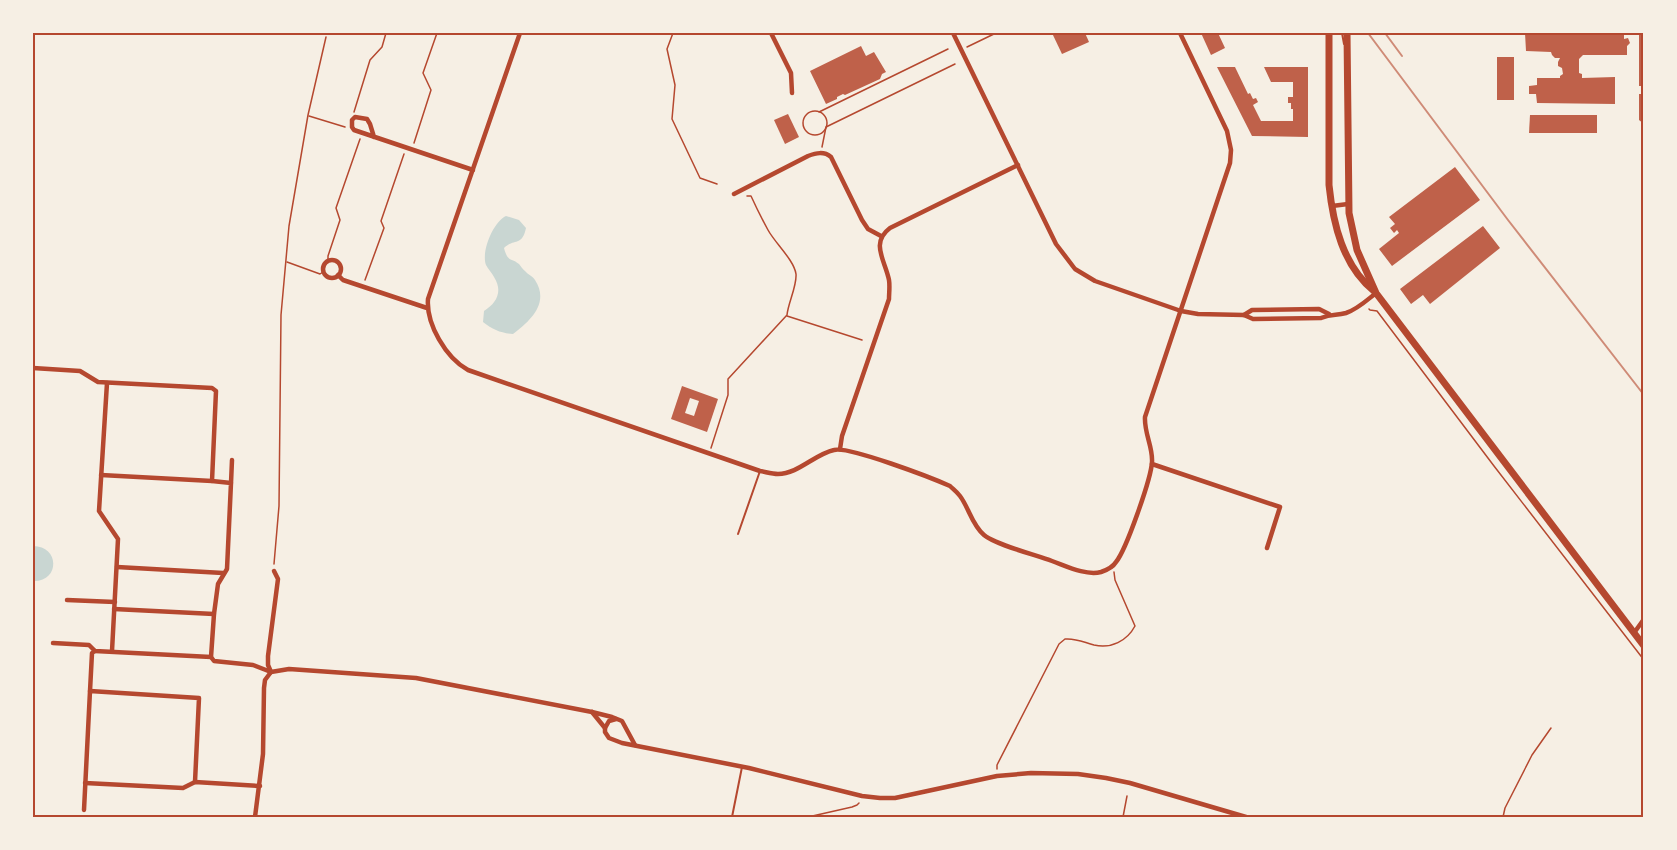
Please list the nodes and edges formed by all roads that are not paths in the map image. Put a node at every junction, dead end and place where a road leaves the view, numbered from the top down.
1 (520, 33) edge
2 (771, 33) edge
3 (953, 33) edge
4 (1180, 33) edge
5 (1342, 33) edge
6 (1347, 33) edge
7 (1329, 34) edge
8 (1347, 49) junction
9 (792, 93) dead end
10 (374, 137) junction
11 (1018, 165) junction
12 (473, 170) junction
13 (734, 194) road end
14 (1348, 204) junction
15 (1332, 206) junction
16 (881, 236) junction
17 (338, 275) junction
18 (1376, 293) junction
19 (427, 308) junction
20 (1181, 311) junction
21 (1330, 314) junction
22 (1244, 315) junction
23 (33, 368) edge
24 (107, 383) junction
25 (840, 449) junction
26 (232, 460) dead end
27 (1152, 464) junction
28 (760, 471) junction
29 (101, 475) junction
30 (212, 481) junction
31 (231, 483) junction
32 (738, 534) dead end
33 (1267, 548) dead end
34 (117, 567) junction
35 (274, 571) road end
36 (223, 573) junction
37 (67, 600) dead end
38 (115, 602) junction
39 (114, 609) junction
40 (214, 614) junction
41 (1644, 620) edge
42 (1634, 633) junction
43 (53, 643) dead end
44 (1644, 646) edge
45 (94, 651) junction
46 (112, 651) junction
47 (213, 659) junction
48 (271, 672) junction
49 (90, 691) junction
50 (592, 712) junction
51 (616, 719) junction
52 (604, 728) junction
53 (626, 730) junction
54 (616, 740) junction
55 (636, 746) junction
56 (742, 767) junction
57 (85, 783) junction
58 (195, 783) junction
59 (260, 786) junction
60 (84, 810) dead end
61 (255, 817) edge
62 (732, 817) edge
63 (1246, 817) edge

1 - 12 street
2 - 9 street
3 - 11 street
4 - 20 street
5 - 8 lane
6 - 8 main road
7 - 15 main road
8 - 14 main road
10 - 10 street
10 - 12 street
11 - 16 street
11 - 20 street
12 - 19 street
13 - 16 street
14 - 15 street
14 - 18 main road
15 - 18 main road
16 - 25 street
17 - 17 street
17 - 19 street
18 - 21 street
18 - 42 main road
19 - 28 street
20 - 22 street
20 - 27 street
21 - 22 street
21 - 22 street
23 - 24 street
24 - 29 street
24 - 30 street
25 - 27 street
25 - 28 street
26 - 31 street
27 - 33 street
28 - 32 lane
29 - 30 street
29 - 34 street
30 - 31 street
31 - 36 street
34 - 36 street
34 - 38 street
35 - 48 street
36 - 40 street
37 - 38 street
38 - 39 street
39 - 40 street
39 - 46 street
40 - 47 street
41 - 42 street
42 - 44 main road
43 - 45 street
45 - 46 street
45 - 49 street
46 - 47 street
47 - 48 street
48 - 50 street
48 - 59 street
49 - 57 street
49 - 58 street
50 - 51 street
50 - 52 street
51 - 52 street
51 - 53 street
52 - 54 street
53 - 54 street
53 - 55 street
54 - 55 street
55 - 56 street
56 - 62 lane
56 - 63 street
57 - 58 street
57 - 60 street
58 - 59 street
59 - 61 street

